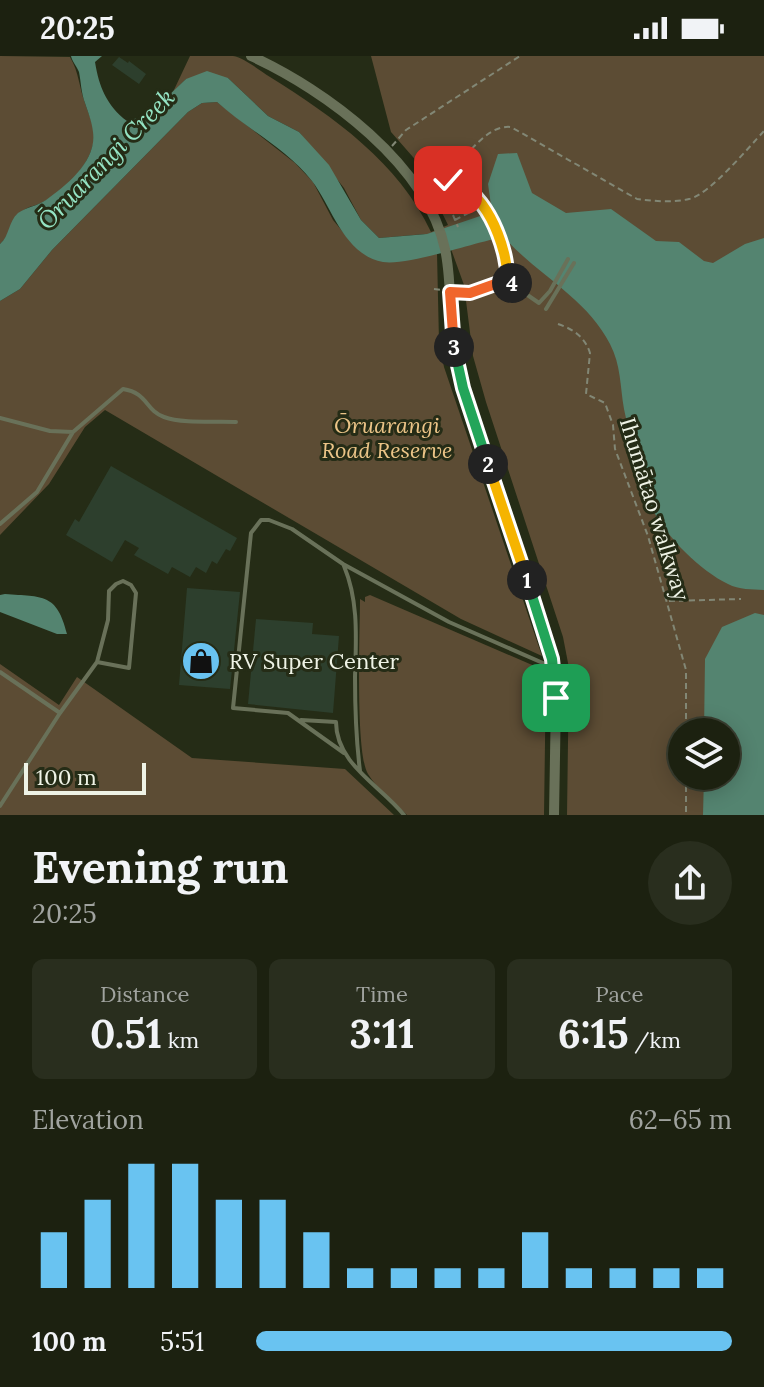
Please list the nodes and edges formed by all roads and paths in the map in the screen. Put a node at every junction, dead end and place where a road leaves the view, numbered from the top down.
1 (251, 56) edge
2 (520, 56) edge
3 (764, 131) edge
4 (391, 146) dead end
5 (468, 169) junction
6 (419, 177) dead end
7 (448, 180) junction
8 (470, 189) junction
9 (481, 206) junction
10 (453, 215) dead end
11 (455, 220) junction
12 (458, 227) dead end
13 (568, 259) dead end
14 (574, 263) dead end
15 (513, 285) junction
16 (450, 292) junction
17 (546, 309) dead end
18 (558, 324) dead end
19 (0, 418) edge
20 (236, 422) dead end
21 (73, 432) junction
22 (0, 524) edge
23 (343, 564) junction
24 (741, 599) dead end
25 (668, 601) junction
26 (97, 662) junction
27 (554, 667) junction
28 (0, 672) edge
29 (60, 713) junction
30 (686, 718) edge
31 (299, 720) junction
32 (344, 753) junction
33 (360, 771) junction
34 (686, 790) edge
35 (0, 806) edge
36 (404, 815) edge
37 (554, 815) edge
38 (686, 815) edge

1 - 16 street
2 - 4 path
3 - 5 path
5 - 7 path
5 - 8 path
6 - 7 path
7 - 8 path
8 - 9 path
9 - 11 path
9 - 15 path
10 - 11 path
11 - 12 path
13 - 15 lane
14 - 17 lane
15 - 16 lane
16 - 27 street
18 - 25 path, Ihumātao walkway
19 - 21 lane
20 - 21 lane
21 - 22 lane
23 - 27 lane
23 - 31 lane
23 - 33 lane
24 - 25 path
25 - 30 path, Ihumātao walkway
26 - 26 lane
26 - 29 lane
27 - 37 street
28 - 29 lane
29 - 35 lane
31 - 32 lane
31 - 32 lane
32 - 33 lane
33 - 36 lane
34 - 38 path

